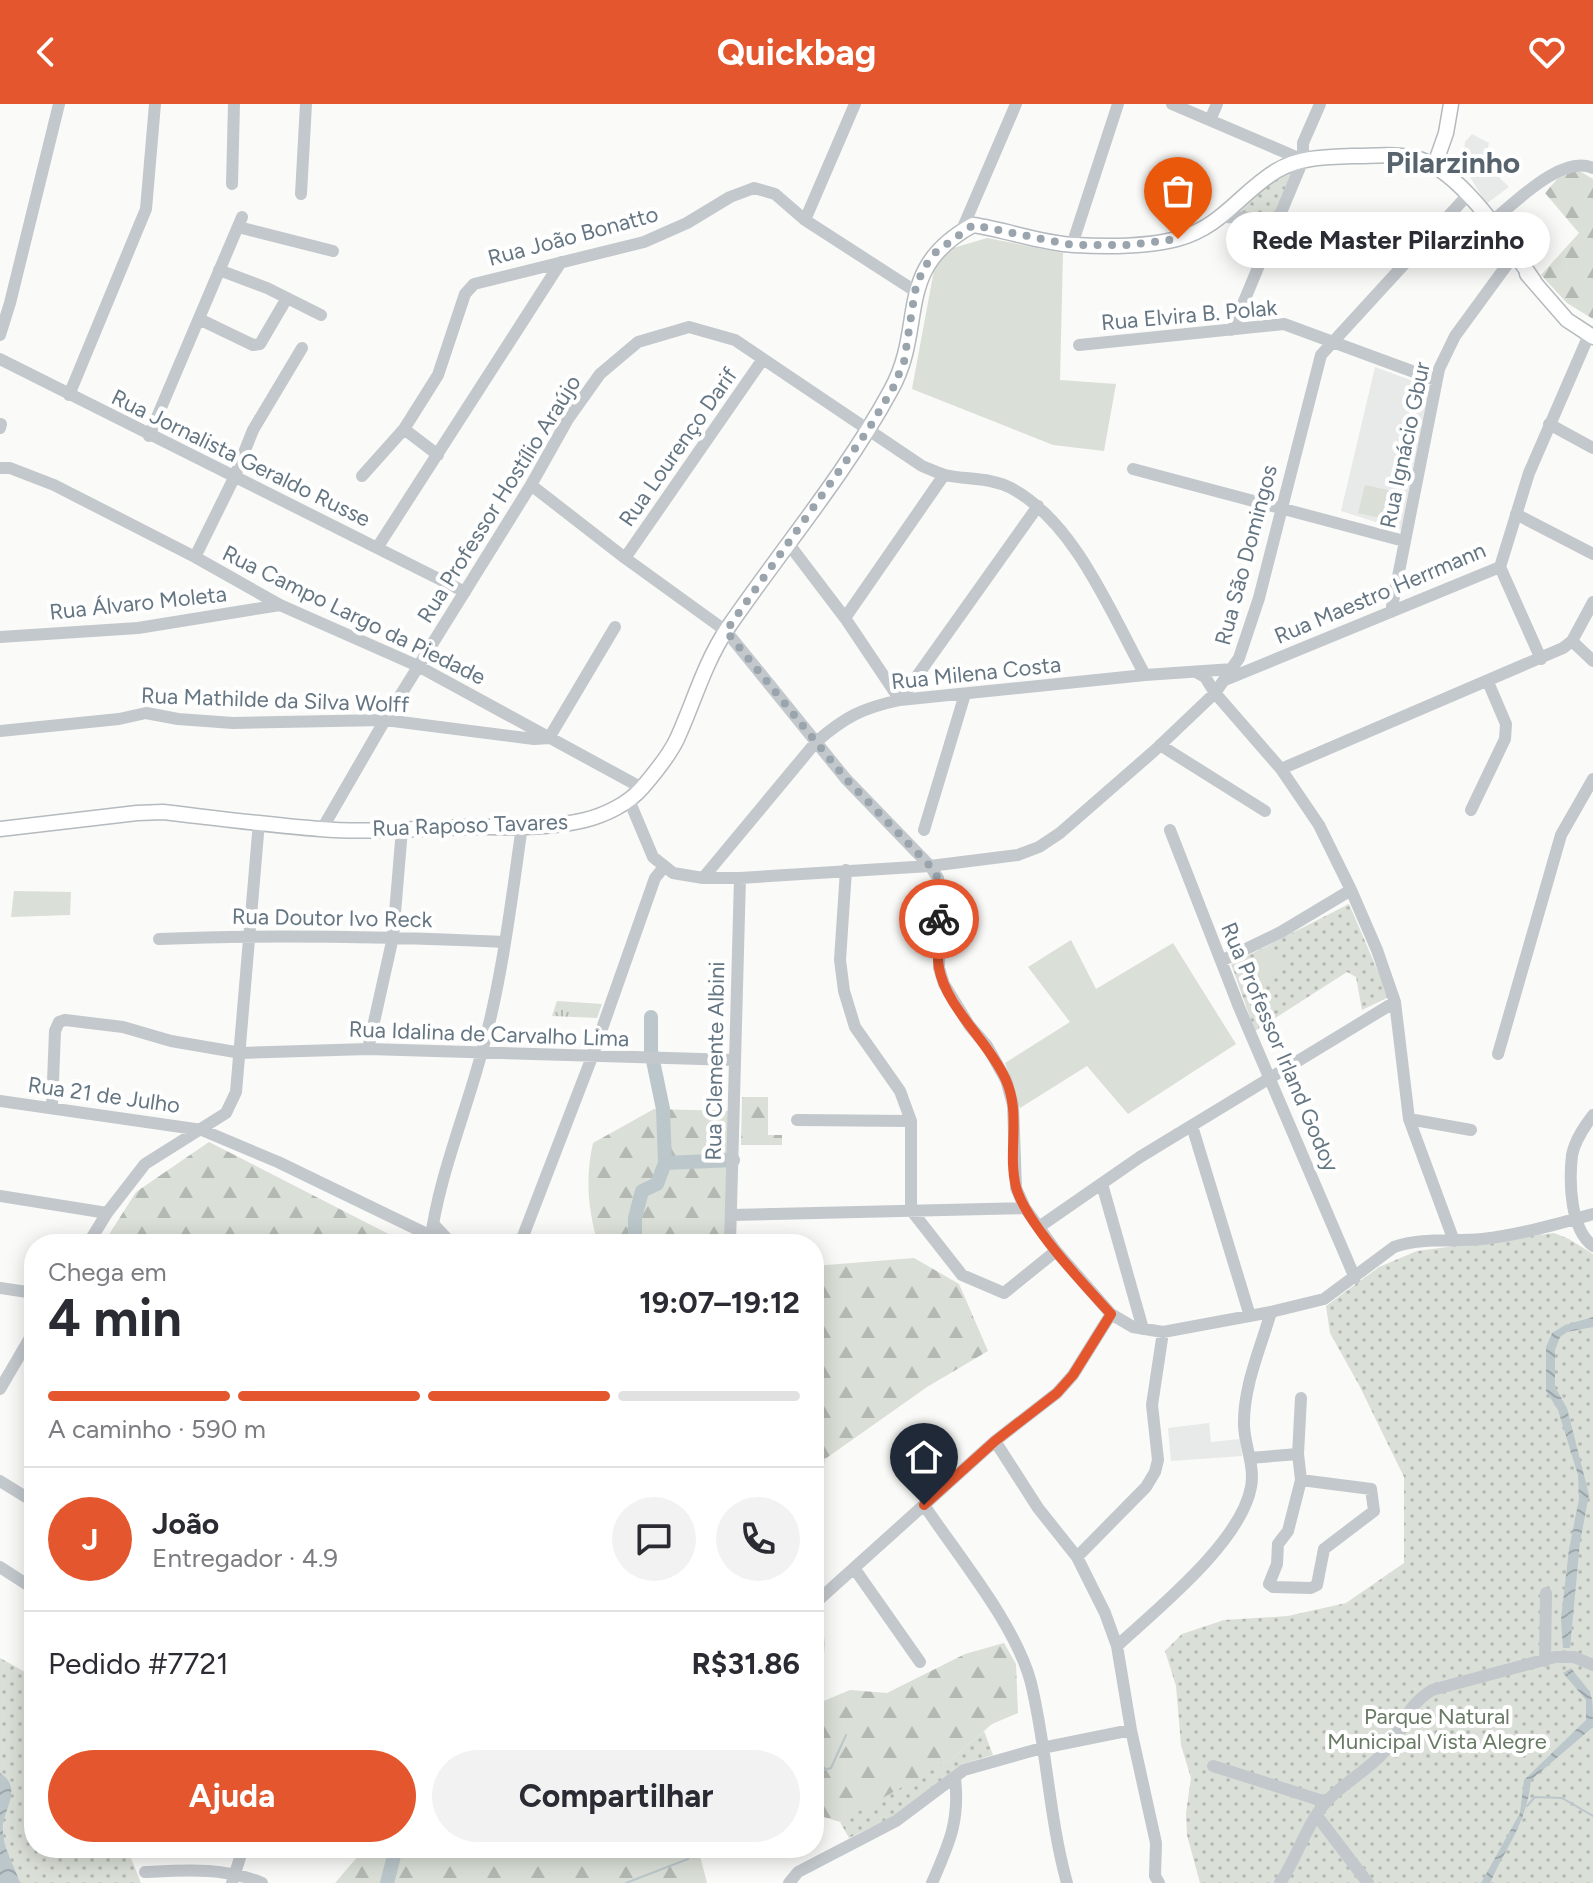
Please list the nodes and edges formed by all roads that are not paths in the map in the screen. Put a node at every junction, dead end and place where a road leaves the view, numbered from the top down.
1 (59, 104) edge
2 (155, 104) edge
3 (234, 104) edge
4 (306, 104) edge
5 (855, 104) edge
6 (1016, 104) edge
7 (1118, 104) edge
8 (1172, 104) edge
9 (1217, 104) edge
10 (1320, 104) edge
11 (1451, 104) edge
12 (1210, 120) junction
13 (1303, 160) junction
14 (1434, 167) junction
15 (1593, 168) edge
16 (232, 184) dead end
17 (301, 194) dead end
18 (1464, 199) junction
19 (1223, 217) junction
20 (1278, 219) junction
21 (805, 220) junction
22 (1490, 223) junction
23 (961, 232) junction
24 (1072, 245) junction
25 (333, 251) dead end
26 (1512, 258) junction
27 (561, 262) junction
28 (219, 270) junction
29 (1534, 281) junction
30 (915, 291) junction
31 (287, 298) junction
32 (321, 315) dead end
33 (199, 319) junction
34 (1232, 330) junction
35 (0, 335) edge
36 (1591, 336) edge
37 (1329, 343) junction
38 (1079, 345) dead end
39 (302, 348) dead end
40 (0, 359) edge
41 (763, 359) junction
42 (1436, 380) junction
43 (69, 395) junction
44 (1549, 424) junction
45 (404, 429) junction
46 (868, 430) junction
47 (149, 436) junction
48 (1593, 448) edge
49 (438, 455) junction
50 (0, 468) edge
51 (1133, 469) dead end
52 (944, 475) junction
53 (362, 476) dead end
54 (234, 478) junction
55 (531, 485) junction
56 (1038, 506) junction
57 (1281, 508) junction
58 (1516, 514) junction
59 (1404, 541) junction
60 (788, 543) junction
61 (377, 548) junction
62 (1593, 554) edge
63 (195, 557) junction
64 (625, 558) junction
65 (1500, 567) junction
66 (465, 592) junction
67 (1593, 602) edge
68 (280, 605) junction
69 (1391, 612) junction
70 (845, 618) junction
71 (615, 627) dead end
72 (726, 631) junction
73 (0, 637) edge
74 (1572, 641) junction
75 (1541, 659) junction
76 (1593, 661) edge
77 (1236, 664) junction
78 (418, 666) junction
79 (1254, 669) junction
80 (1196, 672) junction
81 (1145, 675) junction
82 (1225, 680) junction
83 (1488, 682) junction
84 (1215, 693) junction
85 (965, 694) junction
86 (900, 700) junction
87 (0, 720) edge
88 (385, 720) junction
89 (0, 730) edge
90 (549, 738) junction
91 (816, 742) junction
92 (1160, 745) junction
93 (1281, 769) junction
94 (1593, 779) edge
95 (642, 788) junction
96 (629, 800) junction
97 (1471, 810) dead end
98 (1265, 811) dead end
99 (259, 822) junction
100 (522, 826) junction
101 (0, 829) edge
102 (322, 829) junction
103 (402, 829) junction
104 (924, 830) dead end
105 (1170, 830) dead end
106 (907, 843) junction
107 (930, 866) junction
108 (664, 867) junction
109 (898, 867) junction
110 (846, 870) junction
111 (703, 878) junction
112 (740, 878) junction
113 (1351, 890) junction
114 (251, 935) junction
115 (393, 937) junction
116 (159, 939) dead end
117 (505, 942) junction
118 (1221, 961) junction
119 (1395, 1002) junction
120 (368, 1049) junction
121 (241, 1053) junction
122 (481, 1054) junction
123 (1498, 1054) dead end
124 (592, 1057) junction
125 (735, 1060) junction
126 (1270, 1078) junction
127 (0, 1101) edge
128 (52, 1107) junction
129 (1593, 1115) edge
130 (1409, 1119) junction
131 (797, 1120) dead end
132 (911, 1121) junction
133 (1192, 1126) junction
134 (207, 1127) junction
135 (1471, 1130) dead end
136 (1102, 1184) junction
137 (0, 1196) edge
138 (1025, 1208) junction
139 (911, 1210) junction
140 (107, 1213) junction
141 (1593, 1214) edge
142 (731, 1215) junction
143 (1576, 1219) junction
144 (1039, 1227) junction
145 (94, 1234) edge
146 (430, 1234) edge
147 (432, 1234) edge
148 (524, 1234) edge
149 (730, 1234) edge
150 (1454, 1241) junction
151 (1590, 1244) edge
152 (1056, 1251) junction
153 (1355, 1278) junction
154 (0, 1288) edge
155 (1132, 1288) junction
156 (24, 1292) edge
157 (1271, 1312) junction
158 (1114, 1316) junction
159 (1250, 1316) junction
160 (1143, 1329) junction
161 (1163, 1332) junction
162 (24, 1347) edge
163 (2, 1383) edge
164 (1301, 1398) dead end
165 (995, 1441) junction
166 (1298, 1454) junction
167 (1250, 1458) junction
168 (1301, 1480) junction
169 (0, 1481) edge
170 (24, 1496) edge
171 (924, 1505) junction
172 (1077, 1557) junction
173 (0, 1567) edge
174 (854, 1568) junction
175 (24, 1583) edge
176 (1546, 1593) dead end
177 (824, 1595) edge
178 (1117, 1646) junction
179 (1545, 1661) junction
180 (920, 1662) dead end
181 (1593, 1665) edge
182 (1131, 1730) junction
183 (1042, 1748) junction
184 (1213, 1766) dead end
185 (955, 1778) junction
186 (1326, 1802) junction
187 (1317, 1816) junction
188 (240, 1858) edge
189 (145, 1872) dead end
190 (234, 1878) edge
191 (1153, 1881) edge
192 (262, 1883) edge
193 (789, 1883) edge
194 (932, 1883) edge
195 (1067, 1883) edge
196 (1280, 1883) edge
197 (1368, 1883) edge

1 - 35 street
2 - 43 street
3 - 16 street
4 - 17 street
5 - 21 street
6 - 23 street
7 - 24 street
8 - 12 street
9 - 12 street
10 - 13 street
11 - 14 main road
12 - 13 street
13 - 14 main road
13 - 19 main road
13 - 20 street
14 - 18 main road
14 - 22 main road
15 - 22 street
18 - 22 main road
18 - 26 main road
18 - 37 street, Rua São Domingos
19 - 20 street
19 - 24 main road
20 - 34 street
21 - 27 street, Rua João Bonatto
21 - 30 street
22 - 29 main road
23 - 24 main road
23 - 30 main road, Rua Raposo Tavares
25 - 28 street
26 - 29 main road
26 - 42 street, Rua Ignácio Gbur
27 - 45 street, Rua João Bonatto
27 - 49 street
28 - 31 street
28 - 33 street
29 - 36 main road
30 - 46 main road, Rua Raposo Tavares
31 - 32 street
31 - 33 street
33 - 47 street
34 - 37 street, Rua Elvira B. Polak
34 - 38 street, Rua Elvira B. Polak
36 - 44 street, Rua Maestro Herrmann
37 - 42 street, Rua Elvira B. Polak
37 - 57 street, Rua São Domingos
39 - 54 street
40 - 43 street, Rua Jornalista Geraldo Russe
41 - 46 street, Rua Professor Hostílio Araújo
41 - 55 street, Rua Professor Hostílio Araújo
41 - 64 street, Rua Lourenço Darif
42 - 59 street, Rua Ignácio Gbur
43 - 47 street, Rua Jornalista Geraldo Russe
44 - 48 street
44 - 58 street, Rua Maestro Herrmann
45 - 49 street
45 - 53 street, Rua João Bonatto
46 - 52 street, Rua Professor Hostílio Araújo
46 - 60 main road, Rua Raposo Tavares
47 - 54 street, Rua Jornalista Geraldo Russe
49 - 61 street
50 - 63 street, Rua Campo Largo da Piedade
51 - 57 street
52 - 56 street, Rua Professor Hostílio Araújo
52 - 70 street
54 - 61 street, Rua Jornalista Geraldo Russe
54 - 63 street
55 - 64 street
55 - 66 street, Rua Professor Hostílio Araújo
56 - 81 street
56 - 86 street
57 - 59 street
57 - 77 street, Rua São Domingos
58 - 62 street
58 - 65 street, Rua Maestro Herrmann
59 - 69 street, Rua Ignácio Gbur
60 - 70 street
60 - 72 main road, Rua Raposo Tavares
61 - 66 street, Rua Jornalista Geraldo Russe
63 - 68 street, Rua Campo Largo da Piedade
64 - 72 street
65 - 69 street, Rua Maestro Herrmann
65 - 75 street
66 - 78 street, Rua Professor Hostílio Araújo
67 - 74 street
68 - 73 street, Rua Álvaro Moleta
68 - 78 street, Rua Campo Largo da Piedade
69 - 79 street, Rua Maestro Herrmann
70 - 86 street
71 - 90 street
72 - 91 street
72 - 95 main road, Rua Raposo Tavares
74 - 75 street
74 - 76 street
75 - 83 street
77 - 79 street
77 - 80 street, Rua Milena Costa
77 - 82 street, Rua São Domingos
78 - 88 street, Rua Professor Hostílio Araújo
78 - 90 street, Rua Campo Largo da Piedade
79 - 82 street, Rua Maestro Herrmann
80 - 81 street, Rua Milena Costa
80 - 84 street
81 - 85 street, Rua Milena Costa
82 - 84 street, Rua São Domingos
83 - 93 street
83 - 97 street
84 - 92 street, Rua São Domingos
84 - 93 street
85 - 86 street, Rua Milena Costa
85 - 104 street
86 - 91 street, Rua Milena Costa
87 - 89 street
88 - 89 street, Rua Mathilde da Silva Wolff
88 - 90 street, Rua Mathilde da Silva Wolff
88 - 102 street, Rua Professor Hostílio Araújo
90 - 95 street, Rua Campo Largo da Piedade
91 - 106 street
91 - 111 street, Rua Milena Costa
92 - 98 street
92 - 107 street, Rua São Domingos
93 - 113 street
94 - 123 street
95 - 96 main road, Rua Raposo Tavares
96 - 100 main road, Rua Raposo Tavares
96 - 108 street
99 - 101 main road, Rua Raposo Tavares
99 - 102 main road, Rua Raposo Tavares
99 - 114 street
100 - 103 main road, Rua Raposo Tavares
100 - 117 street
102 - 103 main road, Rua Raposo Tavares
103 - 115 street
105 - 118 street, Rua Professor Irland Godoy
106 - 107 street
106 - 109 street
107 - 109 street, Rua São Domingos
107 - 138 street
108 - 111 street, Rua São Domingos
108 - 124 street
109 - 110 street, Rua São Domingos
110 - 112 street, Rua São Domingos
110 - 132 street
111 - 112 street, Rua São Domingos
112 - 125 street, Rua Clemente Albini
113 - 118 street
113 - 119 street
114 - 115 street, Rua Doutor Ivo Reck
114 - 116 street, Rua Doutor Ivo Reck
114 - 121 street
115 - 117 street, Rua Doutor Ivo Reck
115 - 120 street
117 - 122 street
118 - 126 street, Rua Professor Irland Godoy
119 - 126 street
119 - 130 street
120 - 121 street, Rua Idalina de Carvalho Lima
120 - 122 street, Rua Idalina de Carvalho Lima
121 - 128 street, Rua Idalina de Carvalho Lima
121 - 134 street
122 - 124 street, Rua Idalina de Carvalho Lima
122 - 147 street
124 - 125 street, Rua Idalina de Carvalho Lima
124 - 148 street
125 - 142 street, Rua Clemente Albini
126 - 133 street
126 - 153 street, Rua Professor Irland Godoy
127 - 128 street, Rua 21 de Julho
128 - 134 street, Rua 21 de Julho
129 - 143 street
130 - 135 street
130 - 150 street
131 - 132 street
132 - 139 street
133 - 136 street
133 - 159 street
134 - 140 street
134 - 146 street, Rua 21 de Julho
136 - 144 street
136 - 155 street
137 - 140 street
138 - 139 street
138 - 144 street
139 - 142 street
139 - 152 street
140 - 145 street
141 - 143 street
142 - 149 street, Rua Clemente Albini
143 - 150 street
143 - 151 street
144 - 152 street
150 - 153 street
152 - 158 street
153 - 157 street
154 - 156 street
155 - 158 street
155 - 160 street
157 - 159 street
157 - 167 street
158 - 160 street
158 - 165 street
159 - 161 street
160 - 161 street
161 - 172 street
162 - 163 street
164 - 166 street
165 - 171 street
165 - 172 street
166 - 167 street
166 - 168 street
167 - 178 street
168 - 168 street
169 - 170 street
171 - 174 street
171 - 183 street
172 - 178 street
173 - 175 street
174 - 177 street
174 - 180 street
176 - 179 street
178 - 182 street
179 - 181 street
179 - 186 street
182 - 183 street
182 - 191 street
183 - 185 street
183 - 195 street
184 - 186 street
185 - 193 street
185 - 194 street
186 - 187 street
187 - 196 street
187 - 197 street
188 - 190 street
189 - 190 street
190 - 192 street

